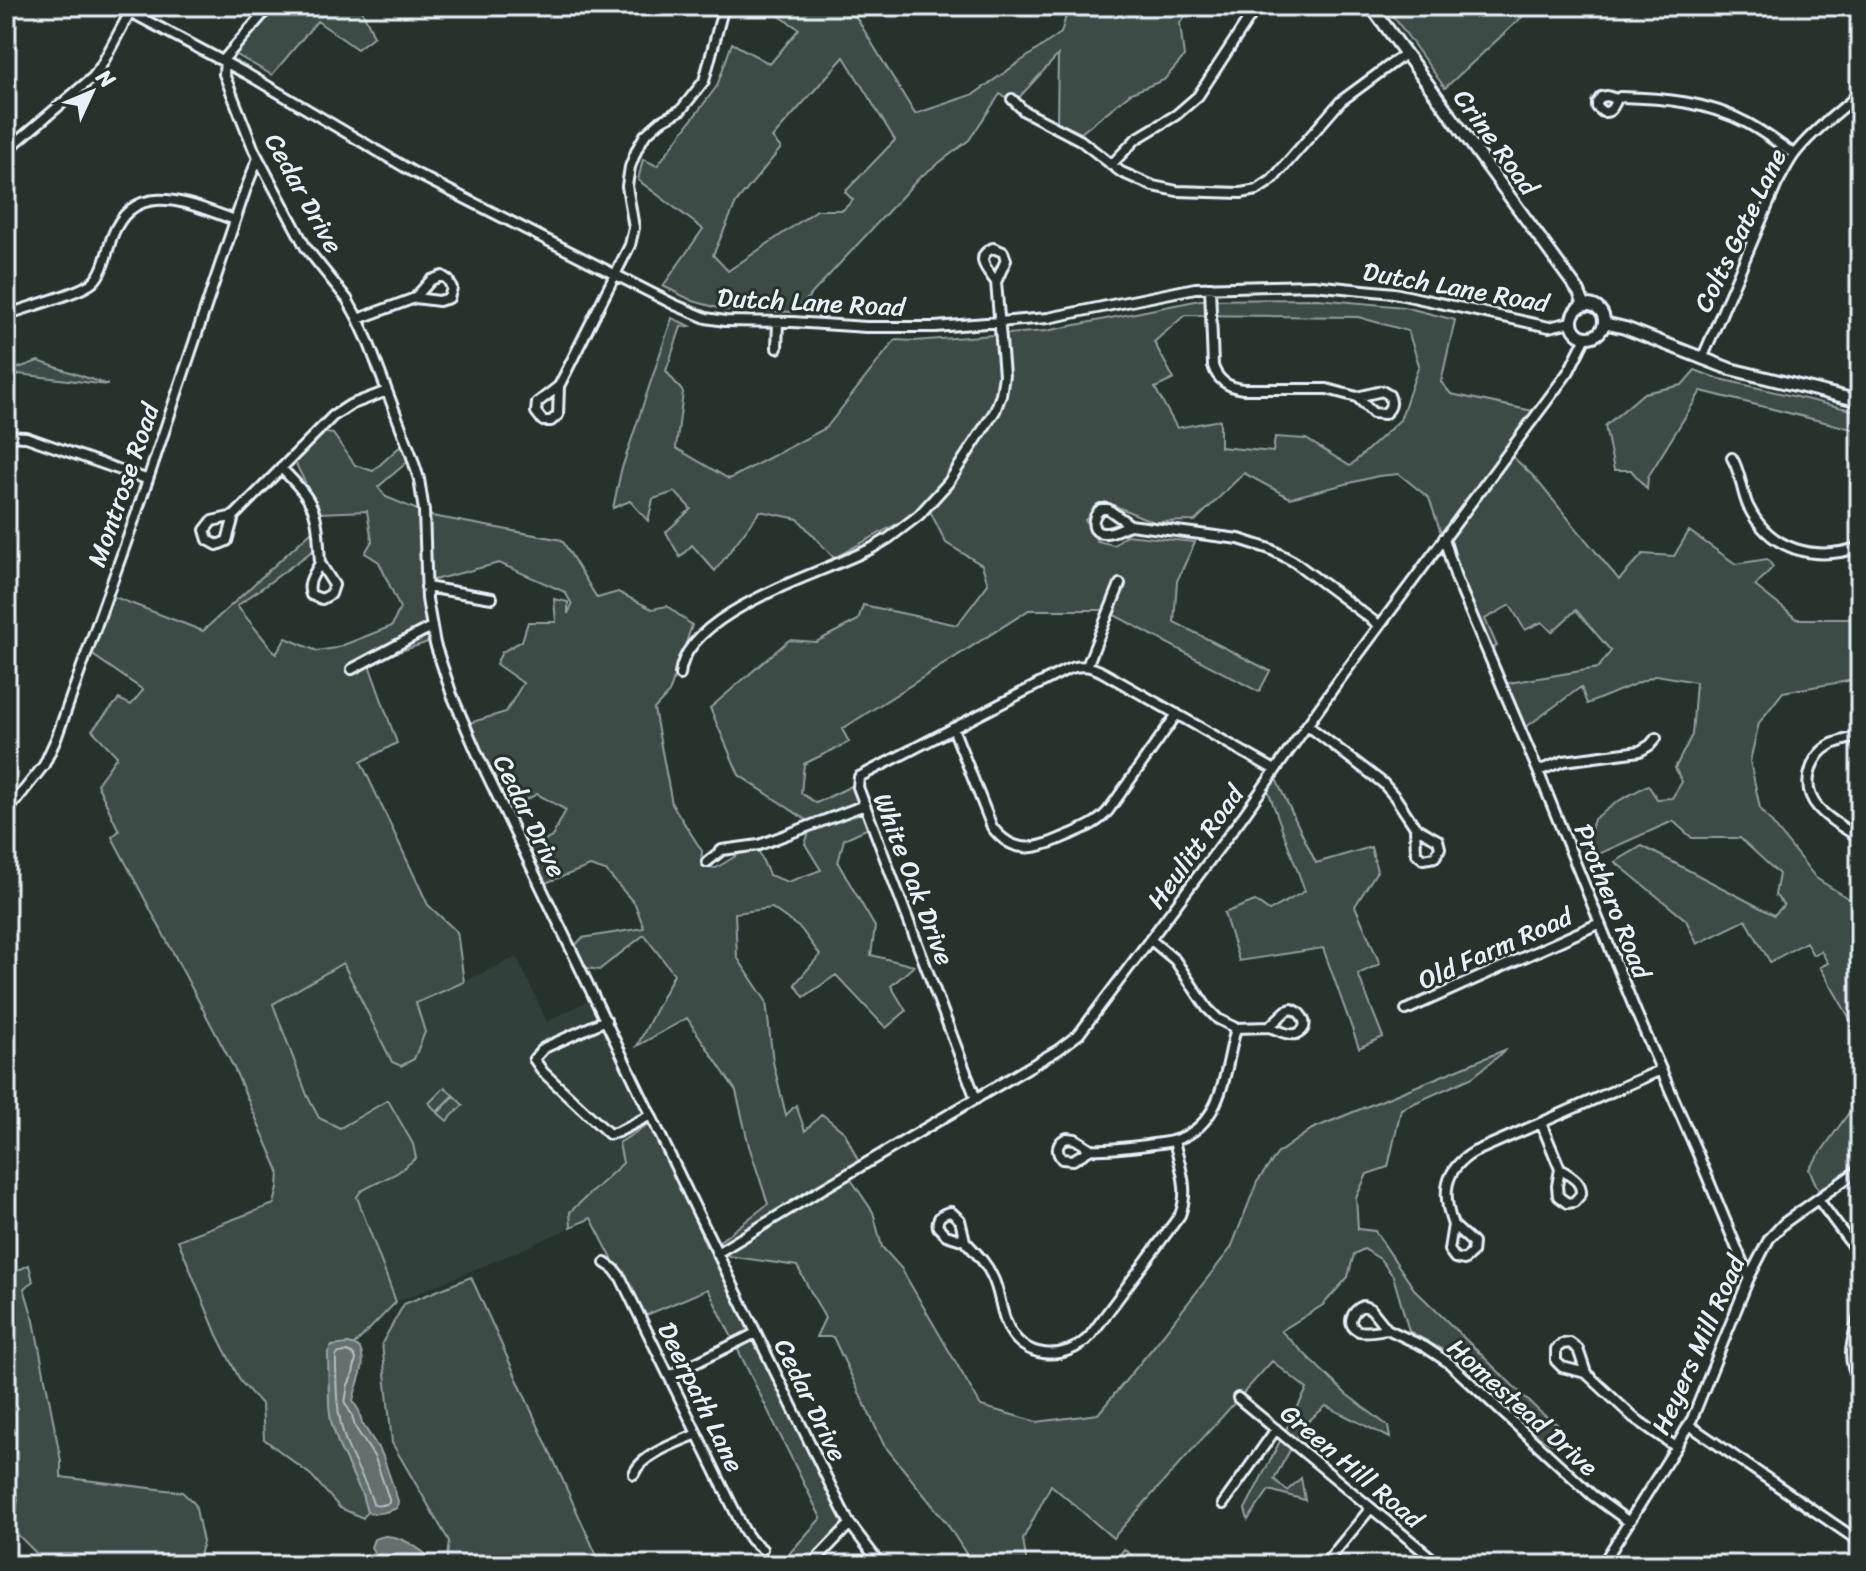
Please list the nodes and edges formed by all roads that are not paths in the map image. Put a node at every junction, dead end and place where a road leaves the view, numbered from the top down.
1 (119, 6) edge
2 (270, 6) edge
3 (724, 6) edge
4 (1257, 6) edge
5 (1371, 6) edge
6 (130, 12) junction
7 (1405, 54) junction
8 (224, 62) junction
9 (1860, 93) edge
10 (1012, 99) dead end
11 (1617, 99) dead end
12 (6, 151) edge
13 (1794, 154) junction
14 (258, 158) junction
15 (1111, 165) junction
16 (235, 220) junction
17 (615, 275) junction
18 (996, 282) dead end
19 (1210, 287) junction
20 (415, 298) dead end
21 (1584, 305) junction
22 (6, 315) edge
23 (358, 319) junction
24 (778, 322) junction
25 (1000, 322) junction
26 (1571, 322) junction
27 (1604, 323) junction
28 (1586, 337) junction
29 (777, 348) dead end
30 (1702, 359) junction
31 (559, 386) dead end
32 (387, 391) junction
33 (1357, 397) dead end
34 (1860, 401) edge
35 (1860, 432) edge
36 (6, 436) edge
37 (1860, 442) edge
38 (1732, 458) dead end
39 (281, 468) junction
40 (146, 479) junction
41 (234, 516) dead end
42 (1130, 525) dead end
43 (1444, 538) junction
44 (1860, 547) edge
45 (320, 563) dead end
46 (1120, 584) dead end
47 (426, 587) junction
48 (492, 598) dead end
49 (1379, 625) junction
50 (431, 627) junction
51 (1087, 666) junction
52 (352, 669) dead end
53 (680, 675) dead end
54 (1177, 714) junction
55 (1307, 725) junction
56 (953, 728) junction
57 (1860, 736) edge
58 (1656, 738) dead end
59 (1275, 770) junction
60 (1538, 771) junction
61 (865, 805) junction
62 (6, 813) edge
63 (1415, 827) dead end
64 (1860, 838) edge
65 (707, 862) dead end
66 (1600, 923) junction
67 (1151, 940) junction
68 (1406, 1010) dead end
69 (606, 1020) junction
70 (1269, 1027) dead end
71 (1236, 1028) junction
72 (1661, 1070) junction
73 (976, 1099) junction
74 (651, 1115) junction
75 (1541, 1123) junction
76 (1174, 1141) junction
77 (1091, 1149) dead end
78 (1560, 1169) dead end
79 (1860, 1169) edge
80 (1818, 1199) junction
81 (1453, 1225) dead end
82 (965, 1241) dead end
83 (717, 1253) junction
84 (1860, 1256) edge
85 (605, 1263) dead end
86 (1749, 1278) junction
87 (1860, 1312) edge
88 (1387, 1329) dead end
89 (756, 1333) junction
90 (1586, 1373) dead end
91 (669, 1376) junction
92 (1860, 1384) edge
93 (1238, 1398) dead end
94 (1689, 1425) junction
95 (1276, 1429) junction
96 (697, 1434) junction
97 (1676, 1447) junction
98 (634, 1474) dead end
99 (1223, 1504) dead end
100 (1371, 1508) junction
101 (1629, 1522) junction
102 (850, 1524) junction
103 (1860, 1542) edge
104 (762, 1549) dead end
105 (811, 1565) edge
106 (881, 1565) edge
107 (1324, 1565) edge
108 (1440, 1565) edge
109 (1602, 1565) edge

1 - 6 street, Dutch Lane Road
2 - 8 street
3 - 17 street
4 - 15 street
5 - 7 main road, Crine Road
6 - 8 street, Dutch Lane Road
6 - 12 street
7 - 15 street
7 - 21 main road, Crine Road
8 - 14 street, Cedar Drive
8 - 17 street, Dutch Lane Road
9 - 13 street, Colts Gate Lane
10 - 15 street
11 - 13 street
13 - 30 street, Colts Gate Lane
14 - 16 street, Montrose Road
14 - 23 street, Cedar Drive
16 - 22 street
16 - 40 street, Montrose Road
17 - 24 street, Dutch Lane Road
17 - 31 street
18 - 25 street
19 - 25 street, Dutch Lane Road
19 - 26 street, Dutch Lane Road
19 - 33 street
20 - 23 street
21 - 26 main road
21 - 27 main road, Crine Road
23 - 32 street, Cedar Drive
24 - 25 street, Dutch Lane Road
24 - 29 street
25 - 53 street
26 - 28 main road
27 - 28 main road
27 - 30 main road, Crine Road
28 - 43 street, Heulitt Road
30 - 34 main road, Crine Road
32 - 39 street
32 - 47 street, Cedar Drive
35 - 37 street
36 - 40 street
38 - 44 street
39 - 41 street
39 - 45 street
40 - 62 street, Montrose Road
42 - 49 street
43 - 49 street, Heulitt Road
43 - 60 street, Prothero Road
46 - 51 street
47 - 48 street
47 - 50 street, Cedar Drive
49 - 55 street, Heulitt Road
50 - 52 street
50 - 69 street, Cedar Drive
51 - 54 street
51 - 56 street, White Oak Drive
54 - 56 street
54 - 59 street
55 - 59 street, Heulitt Road
55 - 63 street
56 - 61 street, White Oak Drive
57 - 64 street
58 - 60 street
59 - 67 street, Heulitt Road
60 - 66 street, Prothero Road
61 - 65 street
61 - 73 street, White Oak Drive
66 - 68 street, Old Farm Road
66 - 72 street, Prothero Road
67 - 71 street
67 - 73 street, Heulitt Road
69 - 74 street, Cedar Drive
69 - 74 street
70 - 71 street
71 - 76 street
72 - 75 street
72 - 86 street, Prothero Road
73 - 83 street, Heulitt Road
74 - 83 street, Cedar Drive
75 - 78 street
75 - 81 street
76 - 77 street
76 - 82 street
79 - 80 street, Heyers Mill Road
80 - 84 street
80 - 86 street, Heyers Mill Road
83 - 89 street, Cedar Drive
85 - 91 street, Deerpath Lane
86 - 94 street, Heyers Mill Road
87 - 92 street
88 - 101 street, Homestead Drive
89 - 91 street
89 - 102 street, Cedar Drive
90 - 97 street
91 - 96 street, Deerpath Lane
93 - 95 street, Green Hill Road
94 - 97 street, Heyers Mill Road
94 - 103 street
95 - 99 street
95 - 100 street, Green Hill Road
96 - 98 street
96 - 104 street, Deerpath Lane
97 - 101 street, Heyers Mill Road
100 - 107 street
100 - 108 street, Green Hill Road
101 - 109 street, Heyers Mill Road
102 - 105 street
102 - 106 street, Cedar Drive

